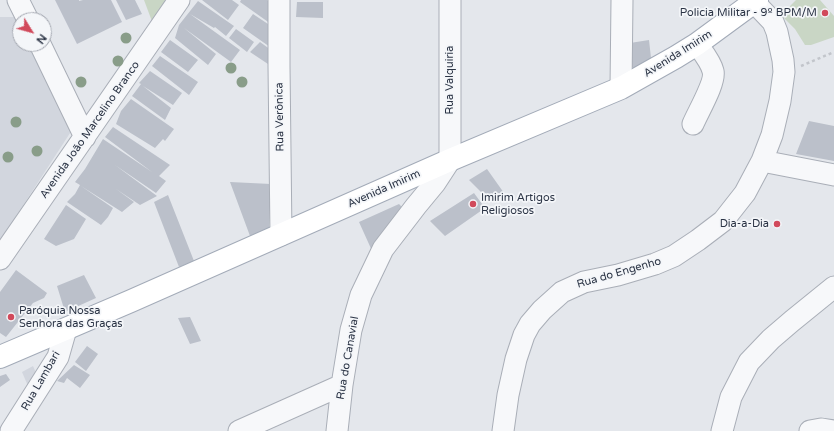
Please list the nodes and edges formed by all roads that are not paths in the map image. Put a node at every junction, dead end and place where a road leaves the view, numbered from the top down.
1 (18, 0) edge
2 (179, 0) edge
3 (279, 0) edge
4 (450, 0) edge
5 (622, 0) edge
6 (755, 1) edge
7 (24, 12) edge
8 (697, 44) junction
9 (44, 52) edge
10 (621, 88) junction
11 (693, 124) dead end
12 (85, 137) junction
13 (450, 160) junction
14 (762, 161) junction
15 (834, 175) edge
16 (398, 183) junction
17 (416, 206) junction
18 (281, 235) junction
19 (0, 259) edge
20 (834, 287) edge
21 (66, 330) junction
22 (0, 357) edge
23 (342, 385) junction
24 (11, 431) edge
25 (240, 431) edge
26 (337, 431) edge
27 (504, 431) edge
28 (722, 431) edge
29 (810, 431) edge
30 (834, 431) edge

1 - 7 street
2 - 12 street, Avenida João Marcelino Branco
3 - 18 street, Rua Verônica
4 - 13 street, Rua Valquiria
5 - 10 street
6 - 8 main road, Avenida Imirim
6 - 14 street, Rua do Engenho
8 - 10 main road, Avenida Imirim
8 - 11 street
9 - 12 street
10 - 13 main road, Avenida Imirim
12 - 19 street, Avenida João Marcelino Branco
13 - 16 main road, Avenida Imirim
13 - 17 street, Rua do Canavial
14 - 15 street
14 - 27 street, Rua do Engenho
16 - 17 street
16 - 18 main road, Avenida Imirim
17 - 23 street, Rua do Canavial
18 - 21 main road, Avenida Imirim
20 - 28 street
21 - 22 main road, Avenida Imirim
21 - 24 street, Rua Lambari
23 - 25 street
23 - 26 street, Rua do Canavial
29 - 30 street

